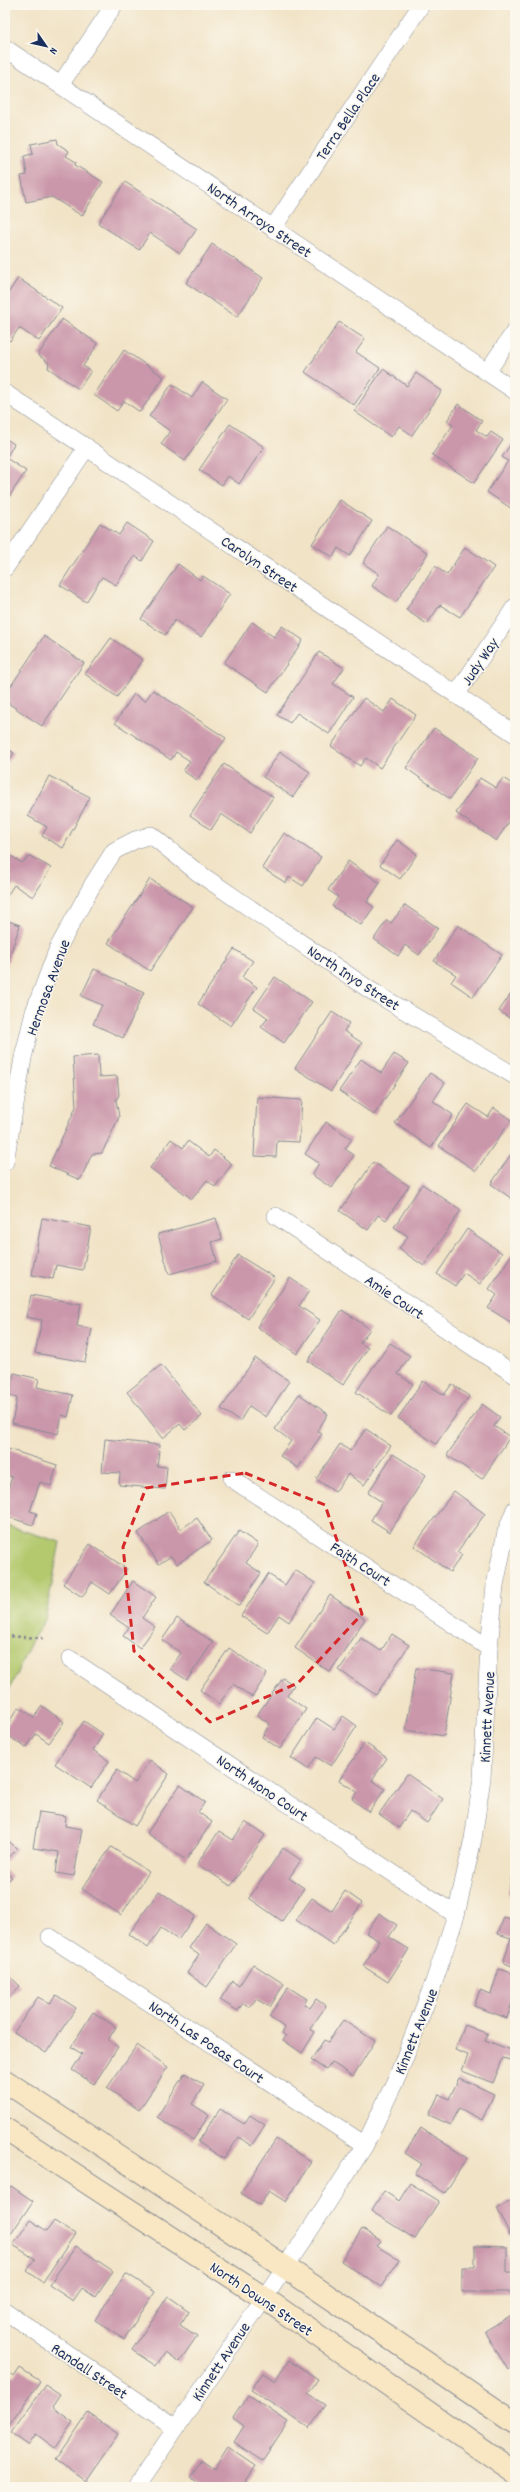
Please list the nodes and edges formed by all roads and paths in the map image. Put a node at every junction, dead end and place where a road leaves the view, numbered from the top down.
1 (114, 5) edge
2 (421, 5) edge
3 (5, 48) edge
4 (60, 85) junction
5 (273, 228) junction
6 (515, 331) edge
7 (487, 372) junction
8 (515, 391) edge
9 (5, 393) edge
10 (87, 447) junction
11 (5, 568) edge
12 (515, 607) edge
13 (456, 695) junction
14 (515, 734) edge
15 (197, 872) joint
16 (515, 1076) edge
17 (5, 1162) edge
18 (276, 1216) dead end
19 (515, 1375) edge
20 (232, 1479) dead end
21 (515, 1509) edge
22 (5, 1636) edge
23 (43, 1638) dead end
24 (489, 1648) junction
25 (70, 1659) dead end
26 (456, 1915) junction
27 (50, 1937) dead end
28 (5, 2080) edge
29 (5, 2129) edge
30 (365, 2145) junction
31 (285, 2267) junction
32 (264, 2298) junction
33 (5, 2311) edge
34 (515, 2423) edge
35 (176, 2428) junction
36 (515, 2473) edge
37 (136, 2487) edge

1 - 4 street
2 - 5 street, Terra Bella Place
3 - 4 street, North Arroyo Street
4 - 5 street, North Arroyo Street
5 - 7 street, North Arroyo Street
6 - 7 street
7 - 8 street, North Arroyo Street
9 - 10 street, Carolyn Street
10 - 11 street
10 - 13 street, Carolyn Street
12 - 13 street, Judy Way
13 - 14 street, Carolyn Street
15 - 16 street, North Inyo Street
15 - 17 street, Hermosa Avenue
18 - 19 street, Amie Court
20 - 24 street, Faith Court
21 - 24 street, Kinnett Avenue
22 - 23 path
24 - 26 street, Kinnett Avenue
25 - 26 street, North Mono Court
26 - 30 street, Kinnett Avenue
27 - 30 street, North Las Posas Court
28 - 31 street
29 - 32 street, North Downs Street
30 - 31 street, Kinnett Avenue
31 - 32 street, Kinnett Avenue
31 - 34 street
32 - 35 street, Kinnett Avenue
32 - 36 street, North Downs Street
33 - 35 street, Randall Street
35 - 37 street, Kinnett Avenue

